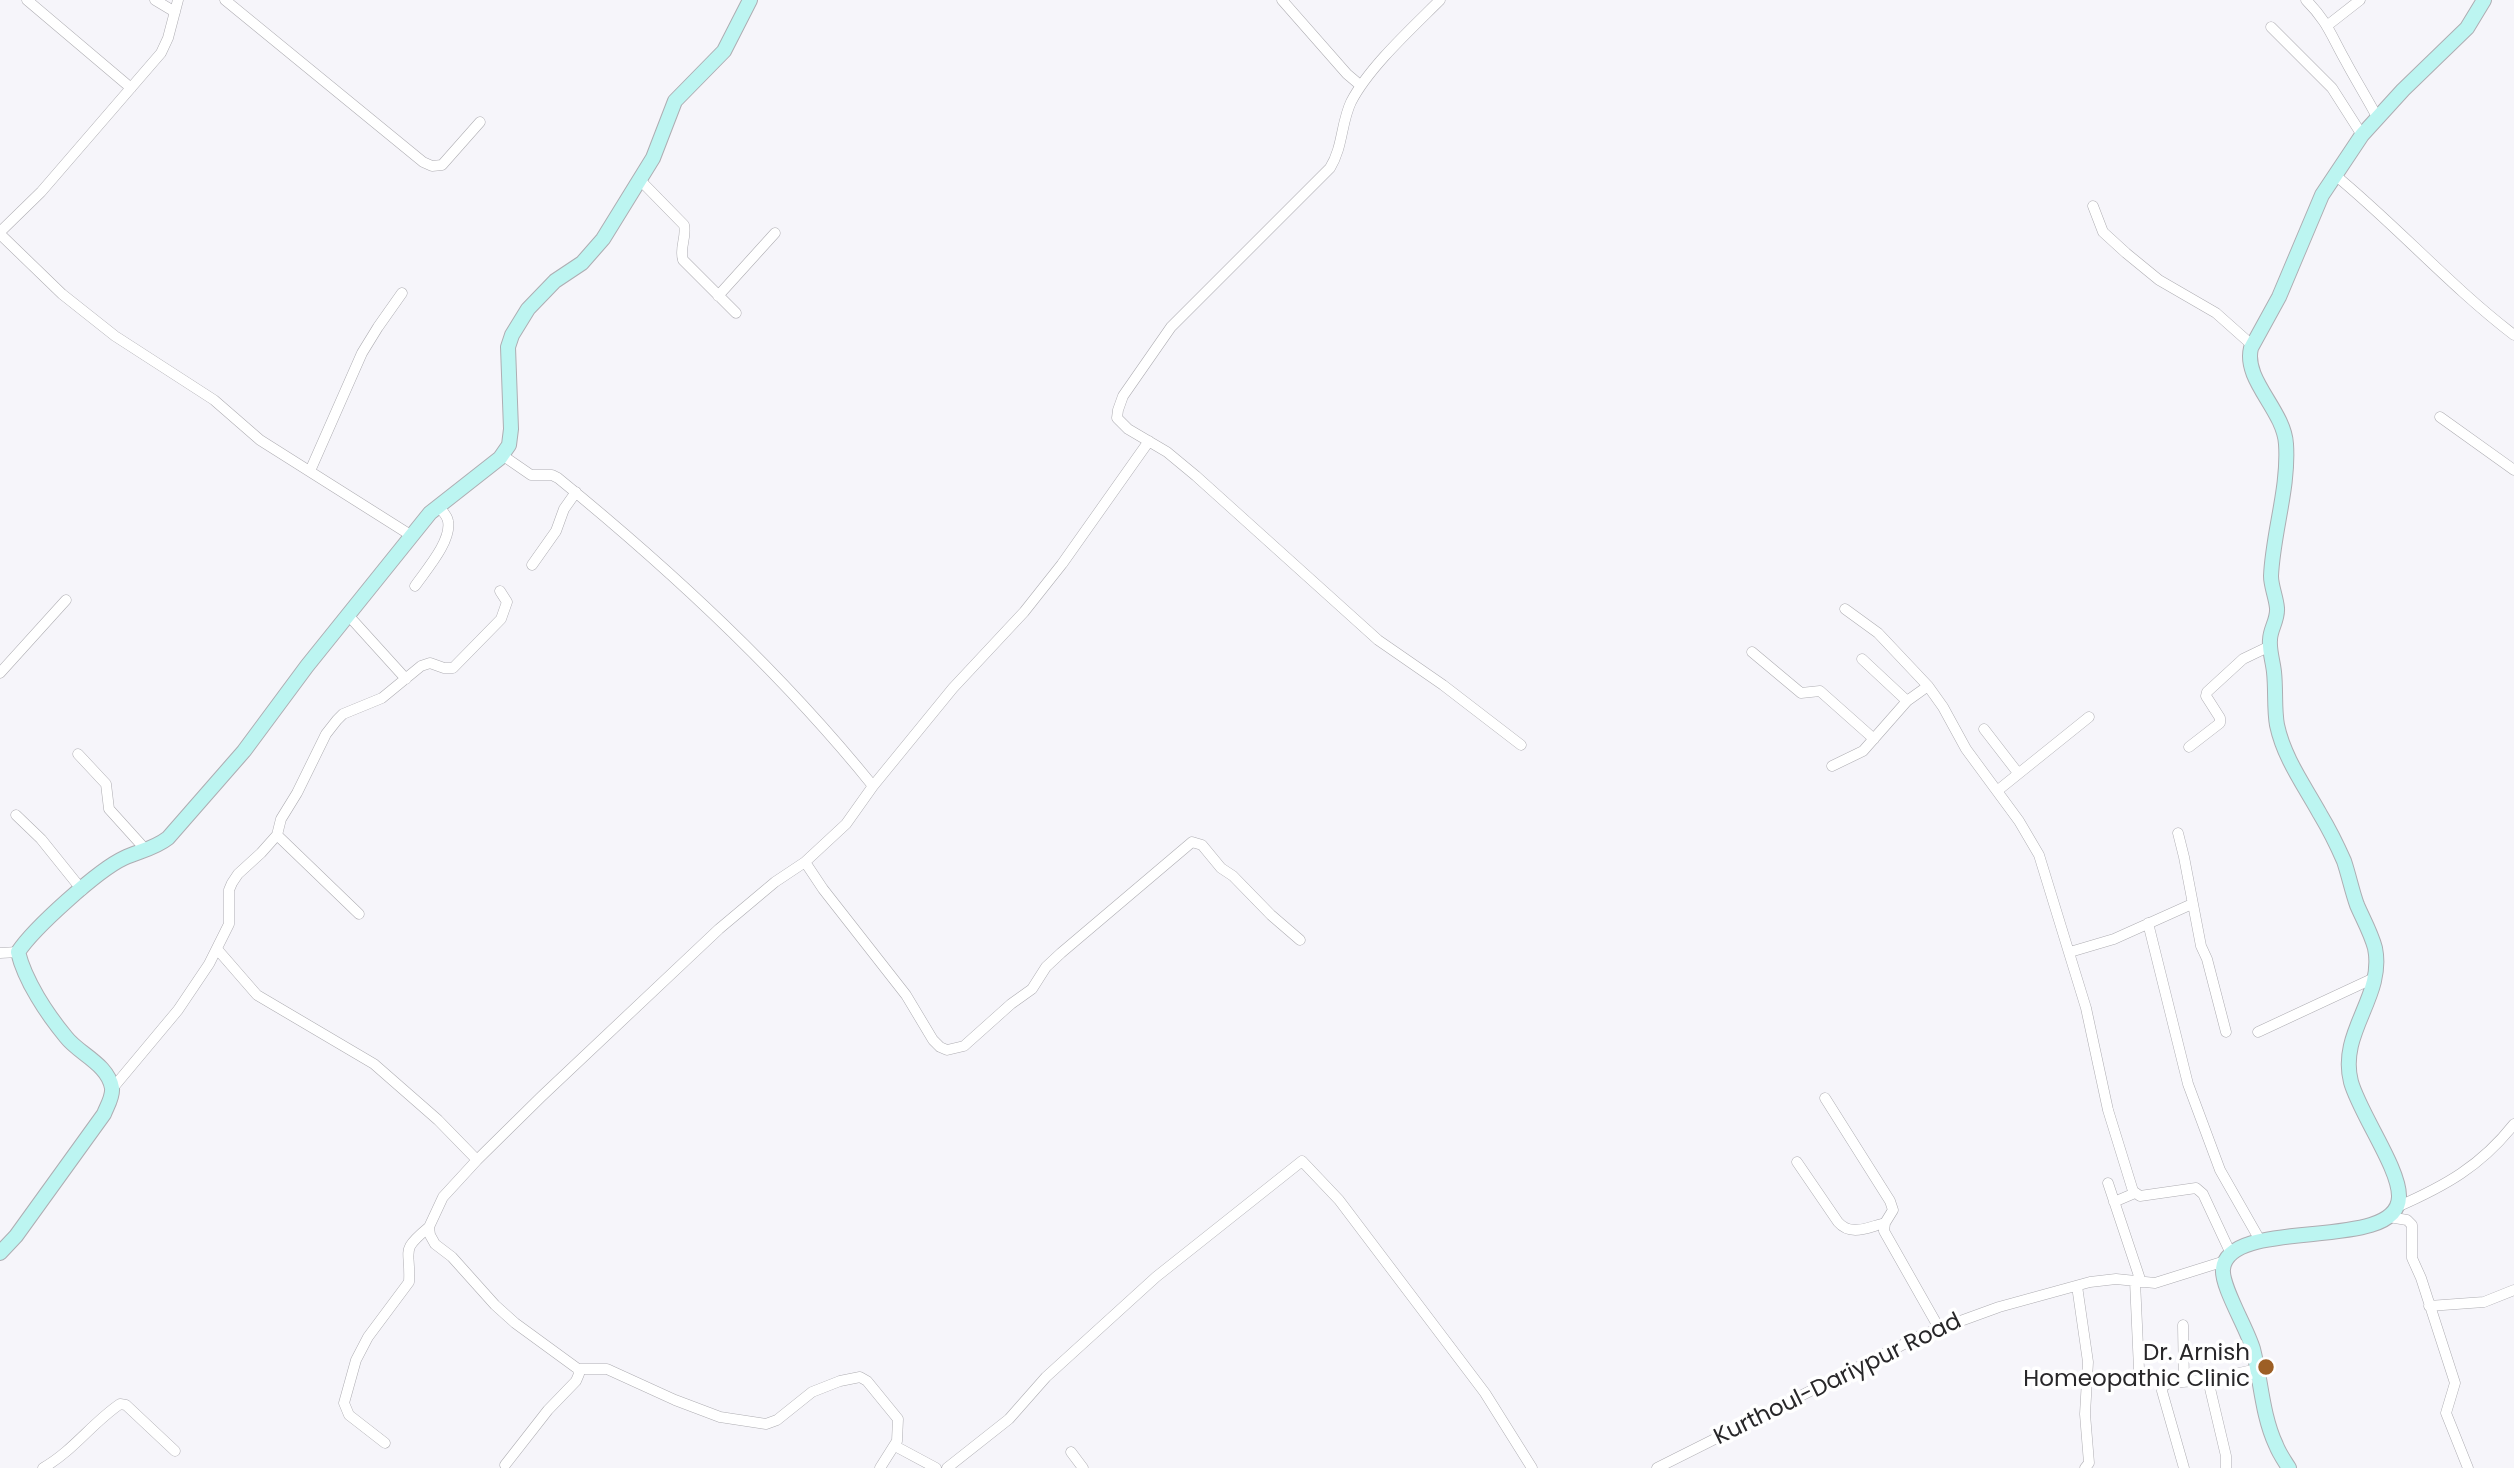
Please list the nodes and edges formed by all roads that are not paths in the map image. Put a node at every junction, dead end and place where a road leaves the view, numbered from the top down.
1 (27, 0) edge
2 (155, 0) edge
3 (178, 0) edge
4 (225, 0) edge
5 (750, 0) edge
6 (1282, 0) edge
7 (1440, 0) edge
8 (2306, 0) edge
9 (2360, 0) edge
10 (2484, 0) edge
11 (175, 12) junction
12 (2328, 25) junction
13 (2271, 27) dead end
14 (1360, 85) junction
15 (131, 88) junction
16 (2377, 117) junction
17 (480, 122) dead end
18 (2362, 135) junction
19 (2334, 175) junction
20 (640, 180) junction
21 (2093, 206) dead end
22 (0, 233) edge
23 (775, 233) dead end
24 (402, 293) dead end
25 (718, 296) junction
26 (736, 313) dead end
27 (2514, 335) edge
28 (2252, 345) junction
29 (2440, 417) dead end
30 (1149, 441) junction
31 (502, 455) junction
32 (2514, 470) edge
33 (310, 471) junction
34 (576, 492) junction
35 (439, 506) junction
36 (412, 536) junction
37 (532, 565) dead end
38 (415, 586) dead end
39 (500, 591) dead end
40 (66, 600) dead end
41 (1845, 609) dead end
42 (348, 615) junction
43 (2270, 646) junction
44 (1752, 652) dead end
45 (1862, 659) dead end
46 (0, 673) edge
47 (406, 679) junction
48 (1928, 686) junction
49 (1907, 701) junction
50 (2089, 717) dead end
51 (1984, 729) dead end
52 (1874, 739) junction
53 (1521, 746) dead end
54 (2189, 747) dead end
55 (78, 754) dead end
56 (1832, 766) dead end
57 (2018, 773) junction
58 (873, 786) junction
59 (1997, 791) junction
60 (16, 815) dead end
61 (2178, 833) dead end
62 (277, 835) junction
63 (146, 850) junction
64 (805, 862) junction
65 (82, 890) junction
66 (2192, 904) junction
67 (359, 914) dead end
68 (2148, 923) junction
69 (1300, 940) dead end
70 (217, 948) junction
71 (18, 952) junction
72 (2070, 952) junction
73 (0, 953) edge
74 (2374, 978) junction
75 (2226, 1032) dead end
76 (2258, 1032) dead end
77 (112, 1089) junction
78 (1825, 1098) dead end
79 (2514, 1124) edge
80 (477, 1160) junction
81 (1797, 1162) dead end
82 (2108, 1183) dead end
83 (2135, 1193) junction
84 (2114, 1202) junction
85 (2393, 1212) junction
86 (1885, 1223) junction
87 (429, 1227) junction
88 (2262, 1242) junction
89 (0, 1253) edge
90 (2228, 1257) junction
91 (2138, 1282) junction
92 (2077, 1286) junction
93 (2514, 1290) edge
94 (2430, 1306) junction
95 (2183, 1325) dead end
96 (1939, 1328) junction
97 (578, 1369) junction
98 (2139, 1369) dead end
99 (2257, 1369) junction
100 (2208, 1380) junction
101 (2184, 1382) junction
102 (385, 1443) dead end
103 (895, 1446) junction
104 (175, 1451) dead end
105 (1071, 1451) dead end
106 (505, 1465) dead end
107 (43, 1468) edge
108 (880, 1468) edge
109 (936, 1468) edge
110 (947, 1468) edge
111 (1083, 1468) edge
112 (1532, 1468) edge
113 (1657, 1468) edge
114 (2085, 1468) edge
115 (2184, 1468) edge
116 (2226, 1468) edge
117 (2288, 1468) edge
118 (2468, 1468) edge

1 - 15 street
2 - 11 street
3 - 11 street
4 - 17 street
5 - 20 street
6 - 14 street
7 - 14 street
8 - 12 street
9 - 12 street
10 - 16 street
11 - 15 street
12 - 16 street
13 - 18 street
14 - 30 street
15 - 22 street
16 - 18 street
18 - 19 street
19 - 27 street
19 - 28 street
20 - 25 street
20 - 31 street
21 - 28 street
22 - 33 street
23 - 25 street
24 - 33 street
25 - 26 street
28 - 43 street
29 - 32 street
30 - 53 street
30 - 58 street
31 - 34 street
31 - 35 street
33 - 36 street
34 - 37 street
34 - 58 street
35 - 36 street
35 - 38 street
36 - 42 street
39 - 47 street
40 - 46 street
41 - 48 street
42 - 47 street
42 - 63 street
43 - 54 street
43 - 74 street
44 - 52 street
45 - 49 street
47 - 62 street
48 - 49 street
48 - 59 street
49 - 52 street
50 - 57 street
51 - 57 street
52 - 56 street
55 - 63 street
57 - 59 street
58 - 64 street
59 - 72 street
60 - 65 street
61 - 66 street
62 - 67 street
62 - 70 street
63 - 65 street
64 - 69 street
64 - 80 street
65 - 71 street
66 - 68 street
66 - 75 street
68 - 72 street
68 - 88 street
70 - 77 street
70 - 80 street
71 - 73 street
71 - 77 street
72 - 83 street
74 - 76 street
74 - 85 street
77 - 89 street
78 - 86 street
79 - 85 street
80 - 87 street
81 - 86 street
82 - 84 street
83 - 84 street
83 - 90 street
84 - 91 street
85 - 88 street, Kurthoul-Dariypur Road
85 - 94 street
86 - 96 street
87 - 97 street
87 - 102 street
88 - 90 street, Kurthoul-Dariypur Road
90 - 91 street, Kurthoul-Dariypur Road
90 - 99 street
91 - 92 street, Kurthoul-Dariypur Road
91 - 98 street
92 - 96 street, Kurthoul-Dariypur Road
92 - 114 street
93 - 94 street
94 - 118 street
95 - 101 street
96 - 113 street, Kurthoul-Dariypur Road
97 - 103 street
97 - 106 street
99 - 100 street
99 - 117 street
100 - 101 street
100 - 116 street
101 - 115 street
103 - 108 street
103 - 109 street
104 - 107 street
105 - 111 street
110 - 112 street

